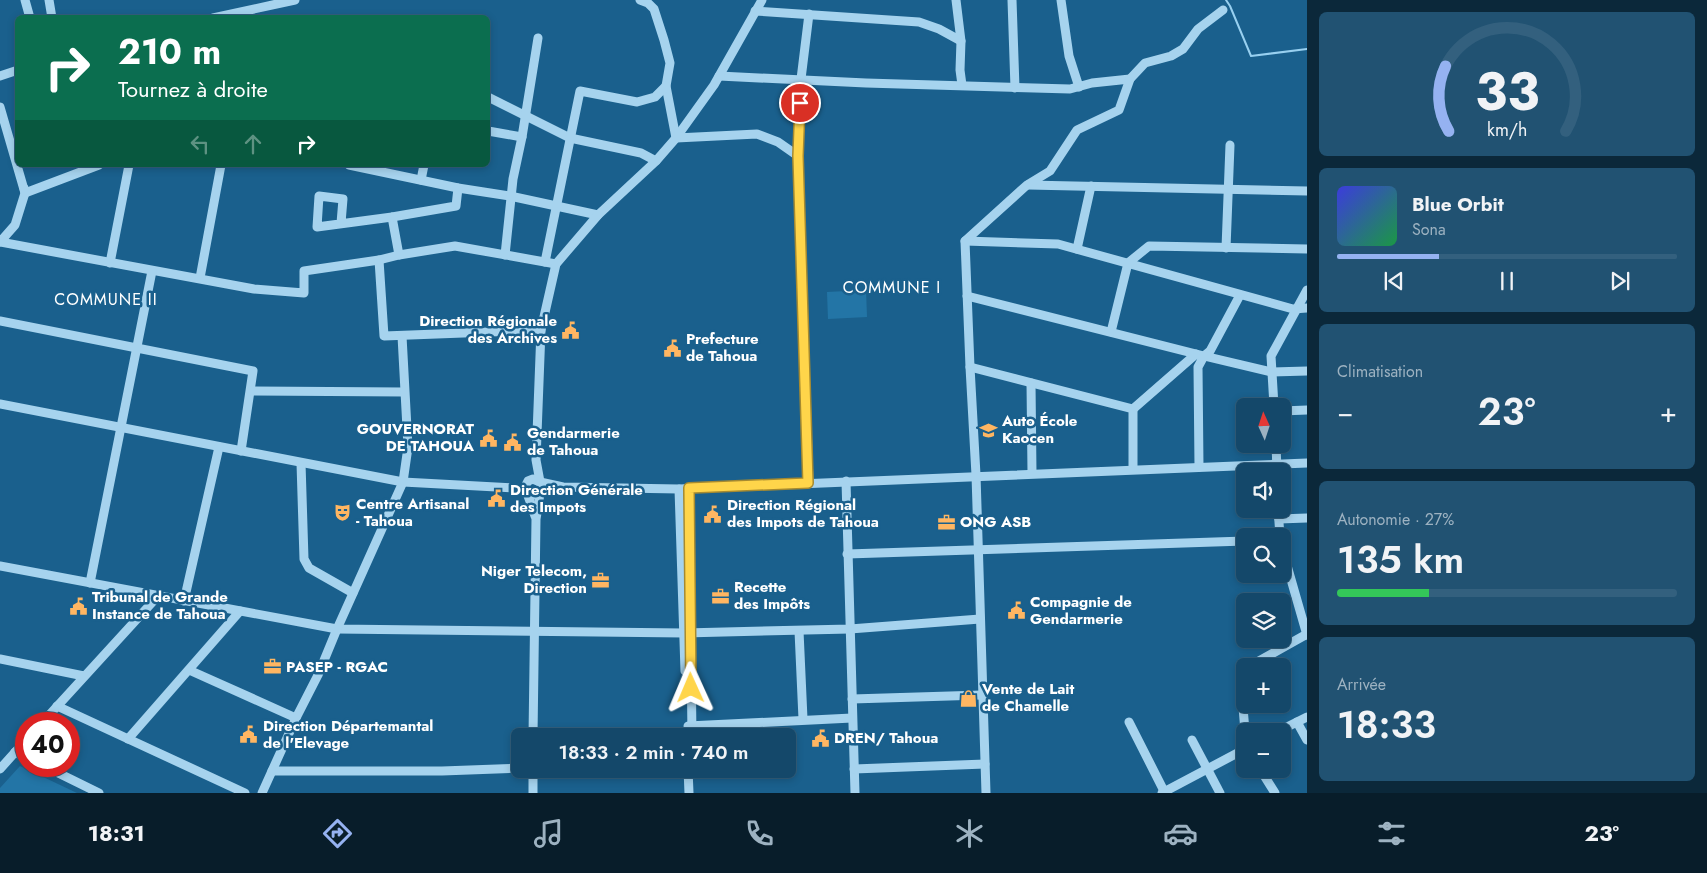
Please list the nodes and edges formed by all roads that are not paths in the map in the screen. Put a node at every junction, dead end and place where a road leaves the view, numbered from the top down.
1 (25, 0) edge
2 (49, 0) edge
3 (295, 0) edge
4 (640, 0) edge
5 (762, 0) edge
6 (956, 0) edge
7 (1012, 0) edge
8 (1061, 0) edge
9 (1223, 10) dead end
10 (755, 11) junction
11 (809, 14) junction
12 (29, 15) edge
13 (52, 15) edge
14 (227, 15) edge
15 (538, 38) dead end
16 (961, 41) junction
17 (15, 71) edge
18 (0, 76) edge
19 (719, 76) junction
20 (801, 79) junction
21 (1130, 79) junction
22 (962, 85) junction
23 (666, 86) junction
24 (1079, 87) junction
25 (1015, 88) junction
26 (490, 98) edge
27 (0, 107) edge
28 (525, 116) junction
29 (490, 131) edge
30 (522, 137) junction
31 (570, 138) junction
32 (676, 138) junction
33 (1230, 145) dead end
34 (798, 156) junction
35 (15, 159) edge
36 (656, 161) junction
37 (17, 167) edge
38 (22, 167) edge
39 (94, 167) edge
40 (129, 167) edge
41 (221, 167) edge
42 (359, 167) edge
43 (424, 167) edge
44 (421, 180) junction
45 (1027, 185) junction
46 (1090, 186) junction
47 (458, 188) junction
48 (1227, 189) junction
49 (1307, 191) edge
50 (25, 193) junction
51 (510, 196) junction
52 (556, 205) junction
53 (598, 215) junction
54 (392, 217) junction
55 (341, 223) dead end
56 (965, 241) junction
57 (0, 242) edge
58 (1226, 248) junction
59 (1077, 249) junction
60 (1307, 249) edge
61 (398, 255) junction
62 (505, 255) junction
63 (379, 260) junction
64 (544, 262) junction
65 (110, 263) junction
66 (1128, 263) junction
67 (556, 264) junction
68 (152, 271) junction
69 (200, 278) junction
70 (1307, 290) edge
71 (1240, 295) junction
72 (967, 296) junction
73 (1302, 308) edge
74 (0, 321) edge
75 (540, 330) junction
76 (1111, 332) junction
77 (402, 336) junction
78 (137, 349) junction
79 (1200, 355) junction
80 (970, 367) junction
81 (1307, 371) edge
82 (1272, 372) junction
83 (1031, 383) junction
84 (251, 391) junction
85 (404, 392) junction
86 (1274, 398) edge
87 (0, 404) edge
88 (1133, 409) junction
89 (1307, 410) edge
90 (1291, 411) edge
91 (121, 428) junction
92 (219, 447) junction
93 (241, 451) junction
94 (536, 460) junction
95 (301, 463) junction
96 (1307, 463) edge
97 (1291, 466) edge
98 (1199, 467) junction
99 (1236, 467) edge
100 (1133, 470) junction
101 (1032, 473) junction
102 (976, 475) junction
103 (846, 481) junction
104 (404, 482) junction
105 (808, 483) junction
106 (527, 486) junction
107 (540, 487) junction
108 (689, 488) junction
109 (679, 489) junction
110 (1307, 518) edge
111 (536, 519) junction
112 (1279, 519) joint
113 (1280, 528) edge
114 (1236, 541) edge
115 (978, 550) junction
116 (847, 554) junction
117 (0, 566) edge
118 (1291, 579) edge
119 (90, 583) junction
120 (353, 593) junction
121 (158, 596) junction
122 (184, 601) junction
123 (240, 611) junction
124 (980, 619) junction
125 (337, 629) junction
126 (850, 629) junction
127 (799, 630) junction
128 (534, 632) junction
129 (687, 633) junction
130 (1307, 635) edge
131 (1265, 658) edge
132 (0, 659) edge
133 (189, 670) junction
134 (84, 676) junction
135 (982, 695) junction
136 (852, 699) junction
137 (57, 706) junction
138 (52, 712) edge
139 (1307, 717) edge
140 (296, 718) junction
141 (852, 718) junction
142 (803, 719) junction
143 (1129, 722) dead end
144 (1297, 722) junction
145 (1291, 725) edge
146 (690, 726) joint
147 (533, 728) edge
148 (128, 739) junction
149 (1192, 740) dead end
150 (1307, 740) edge
151 (15, 752) edge
152 (1236, 754) edge
153 (985, 764) junction
154 (511, 768) edge
155 (0, 769) edge
156 (854, 769) junction
157 (1207, 769) junction
158 (272, 771) junction
159 (66, 777) edge
160 (533, 778) edge
161 (688, 778) edge
162 (693, 778) edge
163 (1266, 778) edge
164 (99, 793) edge
165 (245, 793) edge
166 (262, 793) edge
167 (532, 793) edge
168 (689, 793) edge
169 (694, 793) edge
170 (855, 793) edge
171 (986, 793) edge
172 (1164, 793) edge
173 (1220, 793) edge
174 (1275, 793) edge

1 - 12 street
2 - 13 street
3 - 14 street
4 - 23 street
5 - 10 street
6 - 16 street
7 - 25 street
8 - 24 street
9 - 21 street
10 - 11 street
10 - 19 street
11 - 16 street
11 - 20 street
15 - 28 street
16 - 22 street
17 - 18 street
19 - 20 street
19 - 32 street
20 - 22 street
20 - 34 street
21 - 24 street
21 - 45 street
22 - 25 street
23 - 31 street
23 - 32 street
24 - 25 street
26 - 28 street
27 - 35 street
28 - 30 street
28 - 31 street
29 - 30 street
30 - 51 street
31 - 36 street
31 - 52 street
32 - 34 street
32 - 36 street
33 - 48 street
34 - 105 street
36 - 53 street
37 - 50 street
38 - 50 street
39 - 50 street
40 - 65 street
41 - 69 street
42 - 44 street
43 - 44 street
44 - 47 street
45 - 46 street
45 - 56 street
46 - 48 street
46 - 59 street
47 - 51 street
47 - 54 street
48 - 49 street
48 - 58 street
50 - 57 street
51 - 52 street
51 - 62 street
52 - 53 street
52 - 64 street
53 - 67 street
54 - 55 street
54 - 61 street
56 - 59 street
56 - 72 street
57 - 65 street
58 - 60 street
58 - 66 street
59 - 66 street
61 - 62 street
61 - 63 street
62 - 64 street
63 - 69 street
63 - 77 street
64 - 67 street
65 - 68 street
66 - 71 street
66 - 76 street
67 - 75 street
68 - 69 street
68 - 78 street
70 - 73 street
71 - 73 street
71 - 79 street
72 - 76 street
72 - 80 street
73 - 82 street
74 - 78 street
75 - 77 street
75 - 94 street
76 - 79 street
77 - 85 street
78 - 84 street
78 - 91 street
79 - 82 street
79 - 88 street
79 - 98 street
80 - 83 street
80 - 102 street
81 - 82 street
82 - 86 street
83 - 88 street
83 - 101 street
84 - 85 street
84 - 93 street
85 - 104 street
87 - 91 street
88 - 100 street
89 - 90 street
91 - 92 street
91 - 119 street
92 - 93 street
92 - 122 street
93 - 95 street
94 - 106 street
94 - 107 street
95 - 104 street
95 - 120 street
96 - 97 street
98 - 99 street
98 - 100 street
100 - 101 street
101 - 102 street
102 - 103 street
102 - 115 street
103 - 105 street
103 - 116 street
104 - 106 street
104 - 120 street
105 - 108 street
106 - 107 street
106 - 107 street
106 - 111 street
107 - 109 street
107 - 111 street
108 - 109 street
108 - 129 street
109 - 129 street
110 - 112 street
111 - 128 street
112 - 113 street
114 - 115 street
115 - 116 street
115 - 124 street
116 - 126 street
117 - 119 street
118 - 130 street
119 - 121 street
120 - 125 street
121 - 122 street
121 - 134 street
122 - 123 street
123 - 125 street
123 - 133 street
124 - 126 street
124 - 135 street
125 - 128 street
125 - 140 street
126 - 127 street
126 - 136 street
127 - 129 street
127 - 142 street
128 - 129 street
128 - 147 street
129 - 146 street
130 - 131 street
132 - 134 street
133 - 140 street
133 - 148 street
134 - 137 street
135 - 136 street
135 - 153 street
136 - 141 street
137 - 138 street
137 - 148 street
139 - 144 street
140 - 158 street
141 - 142 street
141 - 156 street
142 - 146 street
143 - 172 street
144 - 145 street
144 - 150 street
148 - 165 street
149 - 157 street
151 - 155 street
152 - 157 street
153 - 156 street
153 - 171 street
154 - 158 street
156 - 170 street
157 - 172 street
157 - 173 street
158 - 166 street
159 - 164 street
160 - 167 street
161 - 168 street
162 - 169 street
163 - 174 street

